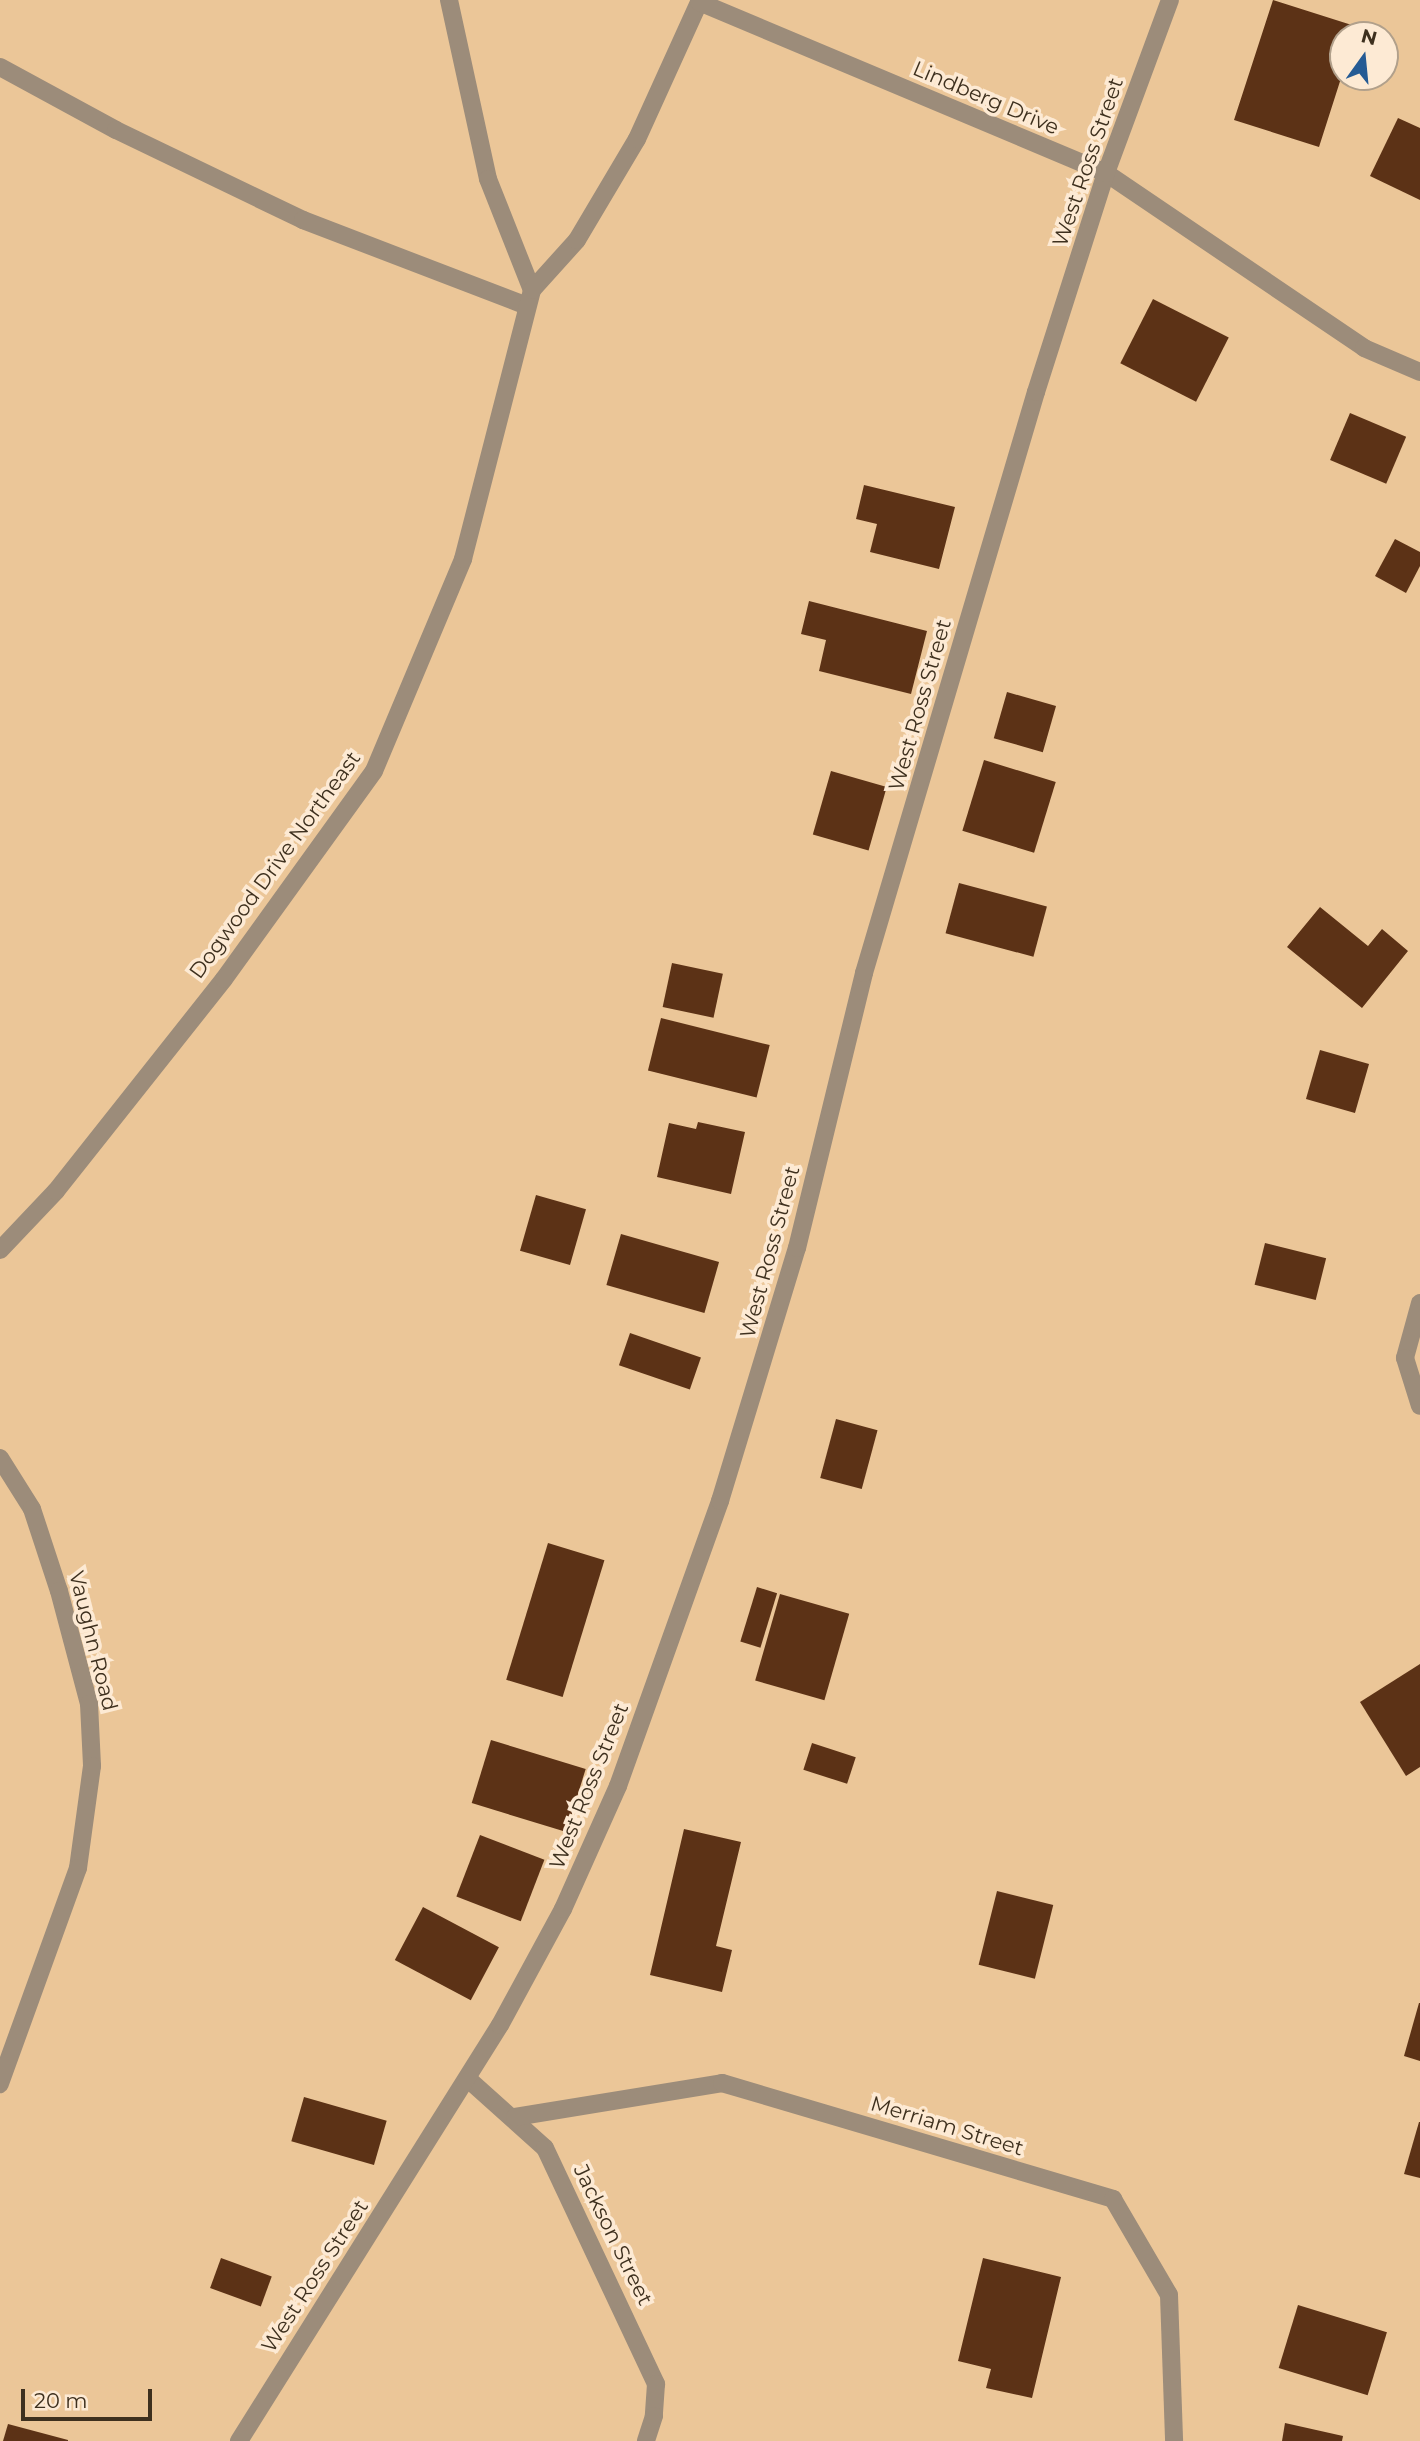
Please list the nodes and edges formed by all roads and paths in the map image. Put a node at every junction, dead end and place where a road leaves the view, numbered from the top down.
1 (449, 0) edge
2 (1170, 0) edge
3 (700, 1) edge
4 (0, 67) edge
5 (1106, 173) junction
6 (530, 298) junction
7 (1420, 372) edge
8 (0, 1250) edge
9 (1420, 1304) edge
10 (1420, 1406) edge
11 (0, 1458) edge
12 (468, 2079) junction
13 (0, 2084) edge
14 (515, 2118) junction
15 (239, 2441) edge
16 (646, 2441) edge
17 (1174, 2441) edge

1 - 6 street
2 - 5 street, West Ross Street
3 - 5 street, Lindberg Drive
3 - 6 street, Dogwood Drive Northeast
4 - 6 street
5 - 7 street, Lindberg Drive
5 - 12 street, West Ross Street
6 - 8 street, Dogwood Drive Northeast
9 - 10 street
11 - 13 street, Vaughn Road
12 - 14 street, Jackson Street
12 - 15 street, West Ross Street
14 - 16 street, Jackson Street
14 - 17 street, Merriam Street

